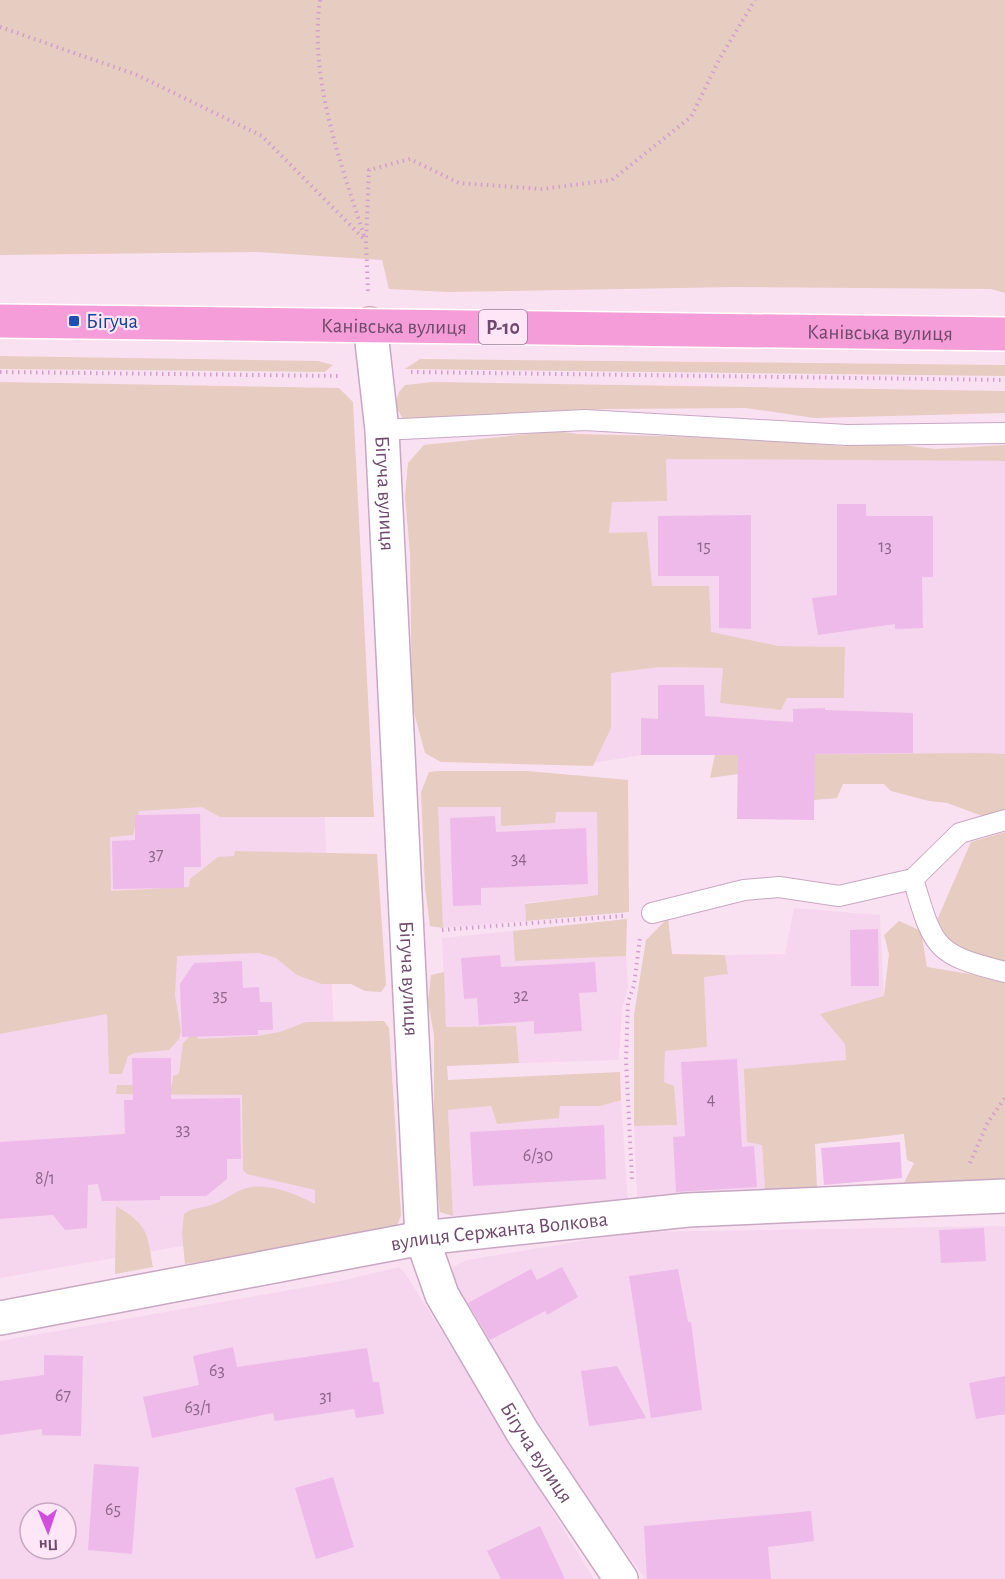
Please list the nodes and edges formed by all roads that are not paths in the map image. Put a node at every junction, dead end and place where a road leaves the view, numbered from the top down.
1 (0, 321) edge
2 (370, 324) junction
3 (1005, 334) edge
4 (382, 430) junction
5 (1005, 433) edge
6 (1005, 820) edge
7 (913, 879) junction
8 (652, 914) road end
9 (1005, 972) edge
10 (1005, 1196) edge
11 (422, 1238) junction
12 (0, 1318) edge
13 (621, 1579) edge

1 - 2 main road, Канівська вулиця / Р-10
2 - 3 main road, Канівська вулиця / Р-10
2 - 4 street, Бігуча вулиця
4 - 5 lane
4 - 11 street, Бігуча вулиця
6 - 7 lane
7 - 8 lane
7 - 9 lane
10 - 11 street, вулиця Сержанта Волкова
11 - 12 street, вулиця Сержанта Волкова
11 - 13 street, Бігуча вулиця

